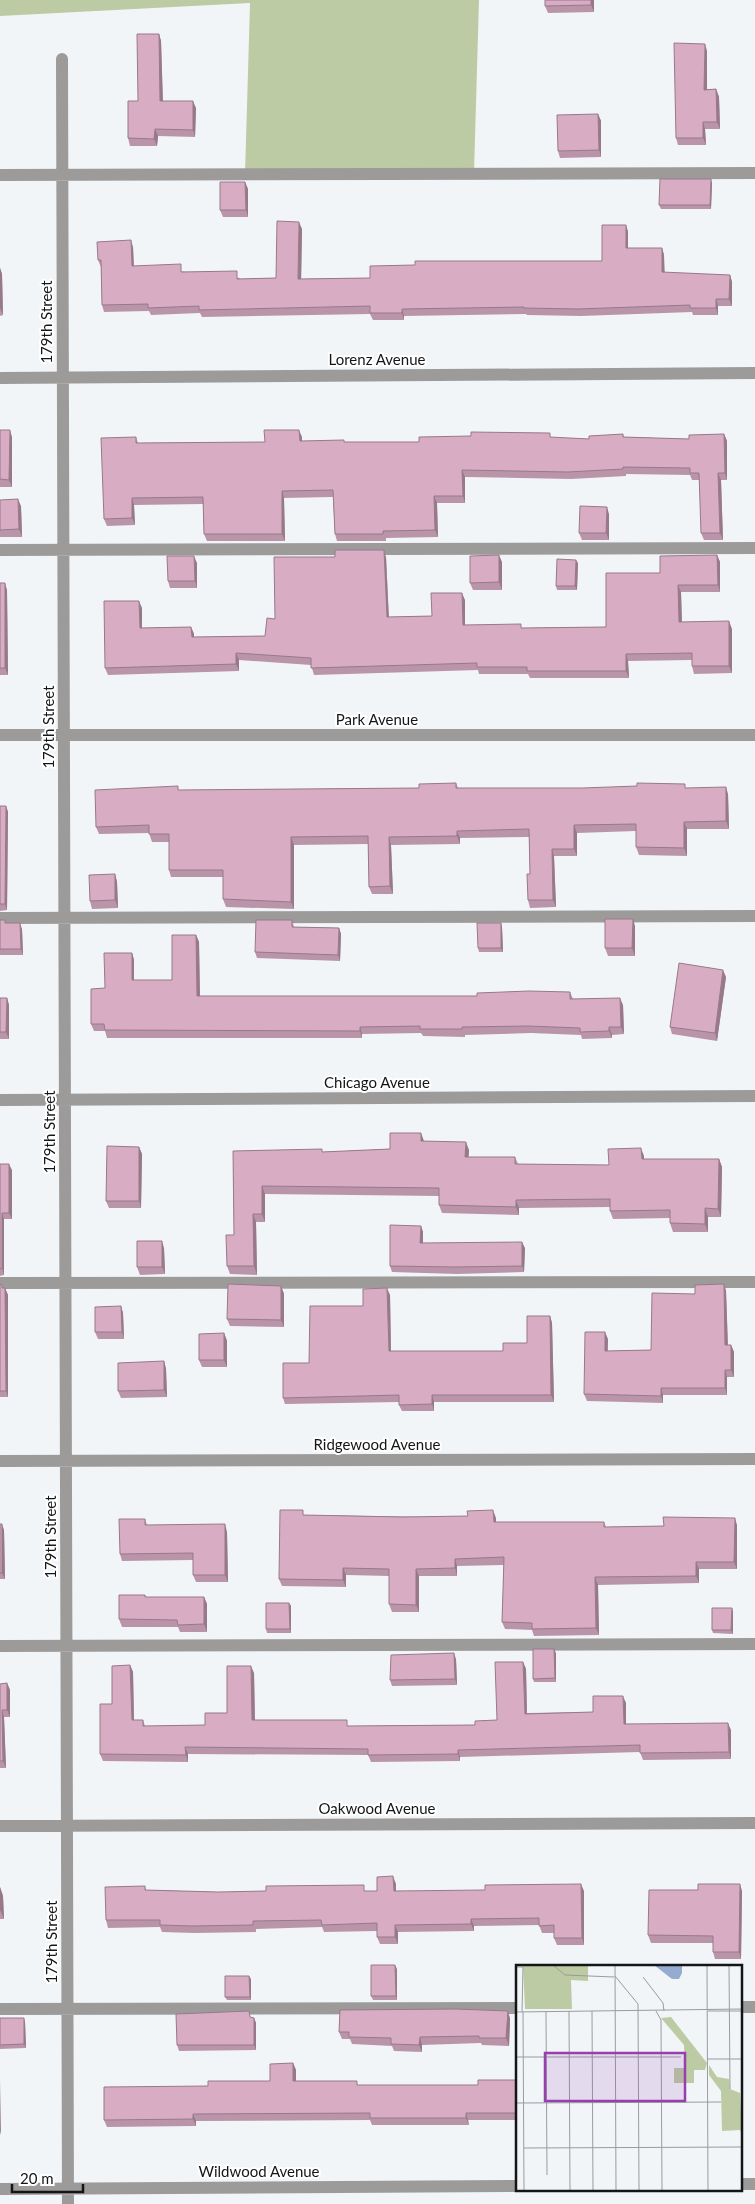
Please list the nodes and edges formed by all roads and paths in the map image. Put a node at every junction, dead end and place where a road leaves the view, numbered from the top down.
1 (62, 59) dead end
2 (755, 172) edge
3 (0, 175) edge
4 (62, 175) junction
5 (755, 372) edge
6 (63, 377) junction
7 (0, 378) edge
8 (755, 548) edge
9 (0, 550) edge
10 (64, 550) junction
11 (0, 735) edge
12 (64, 735) junction
13 (755, 735) edge
14 (755, 916) edge
15 (64, 917) junction
16 (0, 918) edge
17 (755, 1096) edge
18 (0, 1100) edge
19 (65, 1100) junction
20 (755, 1282) edge
21 (0, 1283) edge
22 (66, 1283) junction
23 (66, 1460) junction
24 (755, 1460) edge
25 (0, 1461) edge
26 (755, 1644) edge
27 (0, 1646) edge
28 (66, 1646) junction
29 (755, 1823) edge
30 (0, 1826) edge
31 (67, 1826) junction
32 (742, 2007) edge
33 (755, 2007) edge
34 (516, 2008) edge
35 (0, 2009) edge
36 (68, 2009) junction
37 (742, 2184) edge
38 (755, 2184) edge
39 (516, 2186) edge
40 (68, 2188) junction
41 (0, 2189) edge
42 (68, 2204) edge

1 - 4 street, 179th Street
2 - 4 street
3 - 4 street
4 - 6 street, 179th Street
5 - 6 street, Lorenz Avenue
6 - 7 street, Lorenz Avenue
6 - 10 street, 179th Street
8 - 10 street
9 - 10 street
10 - 12 street, 179th Street
11 - 12 street, Park Avenue
12 - 13 street, Park Avenue
12 - 15 street, 179th Street
14 - 15 street
15 - 16 street
15 - 19 street, 179th Street
17 - 19 street, Chicago Avenue
18 - 19 street, Chicago Avenue
19 - 22 street, 179th Street
20 - 22 street
21 - 22 street
22 - 23 street, 179th Street
23 - 24 street, Ridgewood Avenue
23 - 25 street, Ridgewood Avenue
23 - 28 street, 179th Street
26 - 28 street
27 - 28 street
28 - 31 street, 179th Street
29 - 31 street, Oakwood Avenue
30 - 31 street, Oakwood Avenue
31 - 36 street, 179th Street
32 - 33 street
34 - 36 street
35 - 36 street
36 - 40 street, 179th Street
37 - 38 street
39 - 40 street, Wildwood Avenue
40 - 41 street, Wildwood Avenue
40 - 42 street, 179th Street

